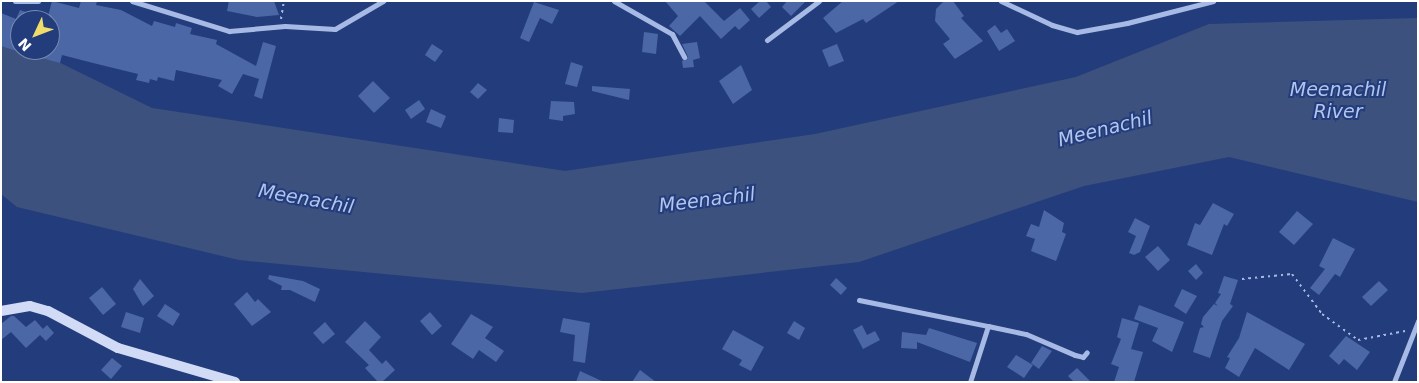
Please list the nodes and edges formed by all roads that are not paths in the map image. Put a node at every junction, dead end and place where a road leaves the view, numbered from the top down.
1 (15, 1) edge
2 (38, 1) edge
3 (132, 1) edge
4 (382, 1) edge
5 (614, 1) edge
6 (819, 1) edge
7 (1001, 1) edge
8 (1018, 1) edge
9 (1213, 1) edge
10 (1013, 6) junction
11 (767, 40) dead end
12 (684, 57) dead end
13 (859, 300) dead end
14 (1, 311) edge
15 (1418, 321) edge
16 (988, 326) junction
17 (1087, 352) dead end
18 (235, 382) edge
19 (970, 382) edge
20 (1394, 382) edge

1 - 2 street
3 - 4 street
5 - 12 street
6 - 11 street
7 - 10 street
8 - 10 street
9 - 10 street
13 - 16 street
14 - 18 main road
15 - 20 street
16 - 17 street
16 - 19 street

